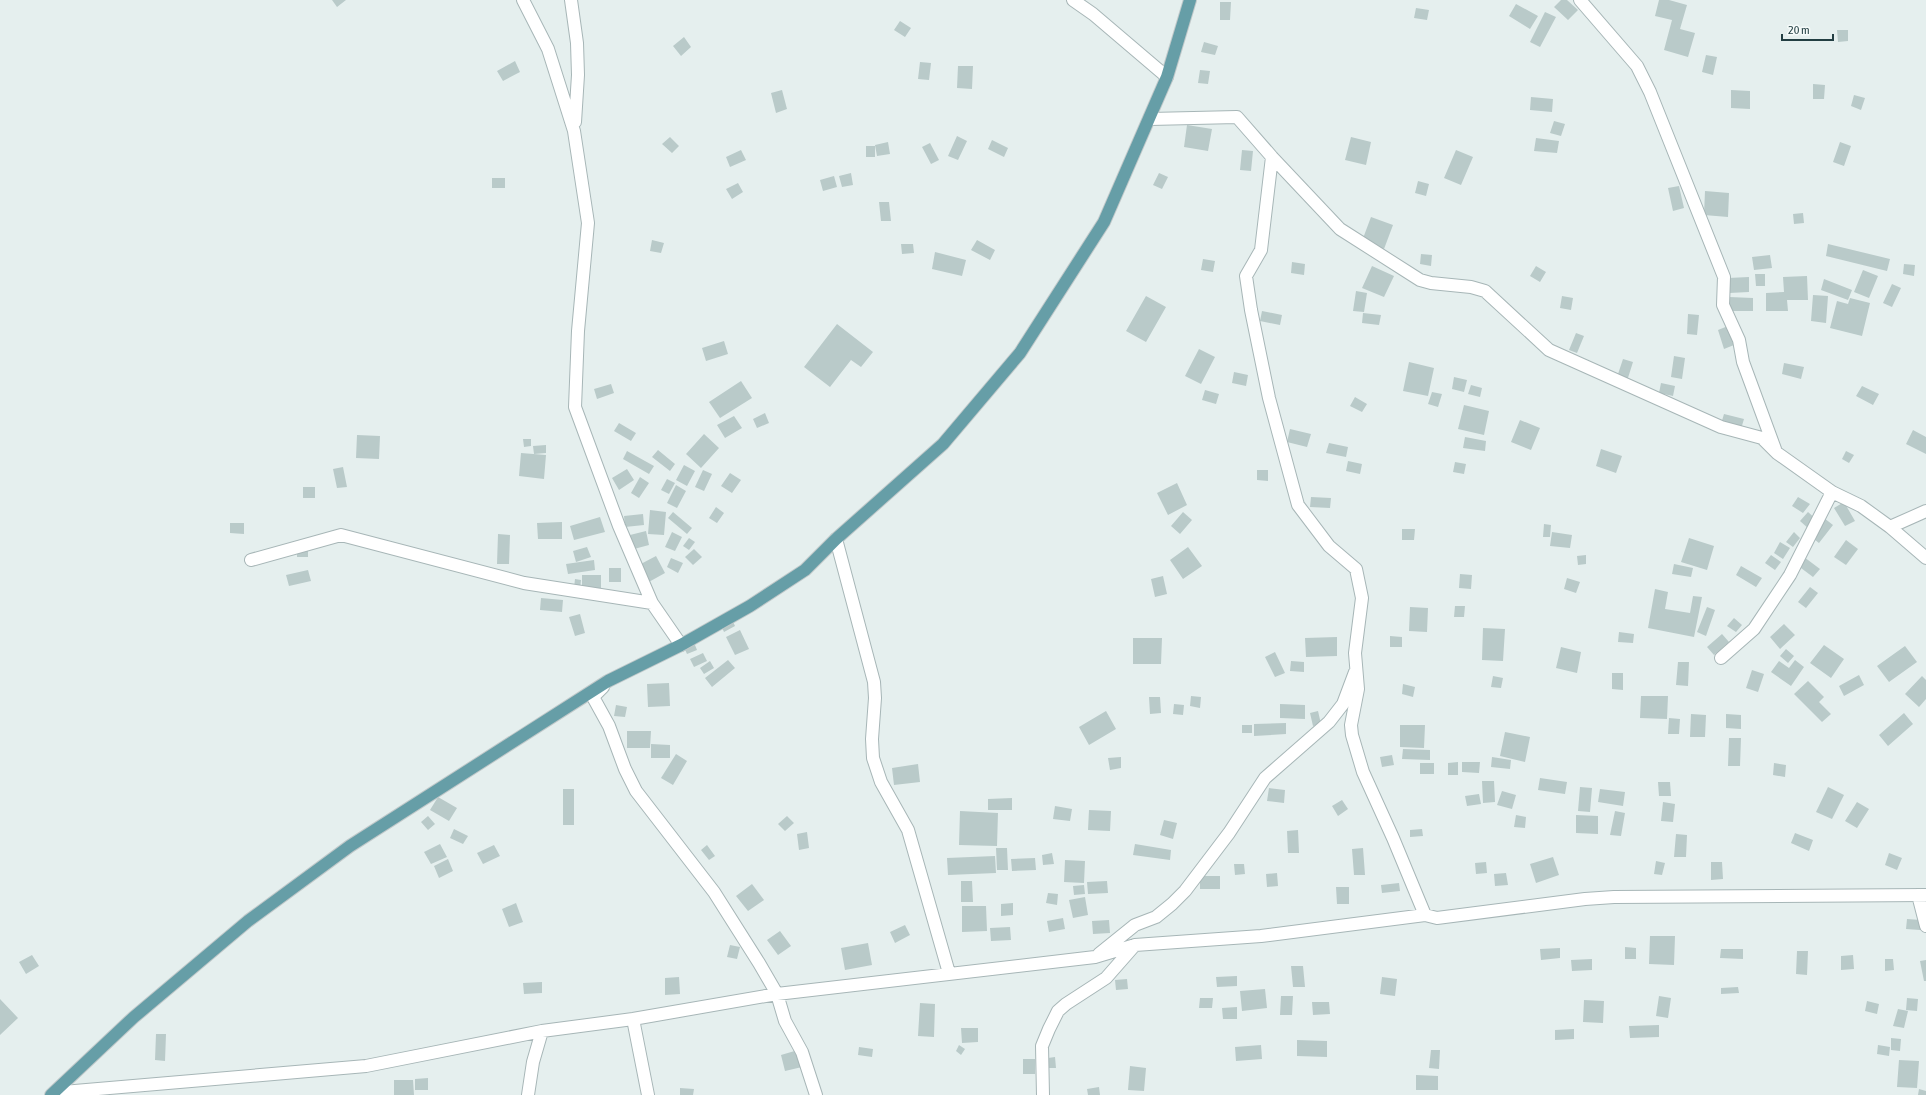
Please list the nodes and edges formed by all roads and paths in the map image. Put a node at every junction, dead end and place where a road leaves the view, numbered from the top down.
1 (523, 0) edge
2 (571, 0) edge
3 (1073, 0) edge
4 (1190, 0) edge
5 (1580, 0) edge
6 (1167, 77) junction
7 (1150, 119) junction
8 (574, 131) junction
9 (1272, 157) junction
10 (1777, 453) junction
11 (1832, 492) junction
12 (1926, 511) edge
13 (1890, 527) junction
14 (836, 539) junction
15 (1926, 558) edge
16 (251, 560) dead end
17 (652, 603) junction
18 (681, 646) junction
19 (1721, 658) dead end
20 (1356, 669) junction
21 (608, 681) junction
22 (1922, 895) edge
23 (1425, 915) junction
24 (1926, 926) edge
25 (1135, 945) junction
26 (1095, 957) junction
27 (946, 974) junction
28 (777, 994) junction
29 (633, 1018) junction
30 (542, 1031) junction
31 (59, 1094) edge
32 (528, 1095) edge
33 (648, 1095) edge
34 (816, 1095) edge
35 (1043, 1095) edge

1 - 8 street
2 - 8 street
3 - 6 street
4 - 6 main road
5 - 10 street
6 - 7 main road
7 - 9 street
7 - 14 main road
8 - 17 street
9 - 10 street
9 - 20 street
10 - 11 street
11 - 13 street
11 - 19 street
12 - 13 street
13 - 15 street
14 - 18 main road
14 - 27 street
16 - 17 street
17 - 18 street
18 - 21 main road
20 - 23 street
20 - 26 street
21 - 28 street
21 - 31 main road
22 - 23 street
22 - 24 street
23 - 25 street
25 - 26 street
25 - 35 street
26 - 27 street
27 - 28 street
28 - 29 street
28 - 34 street
29 - 30 street
29 - 33 street
30 - 31 street
30 - 32 street

